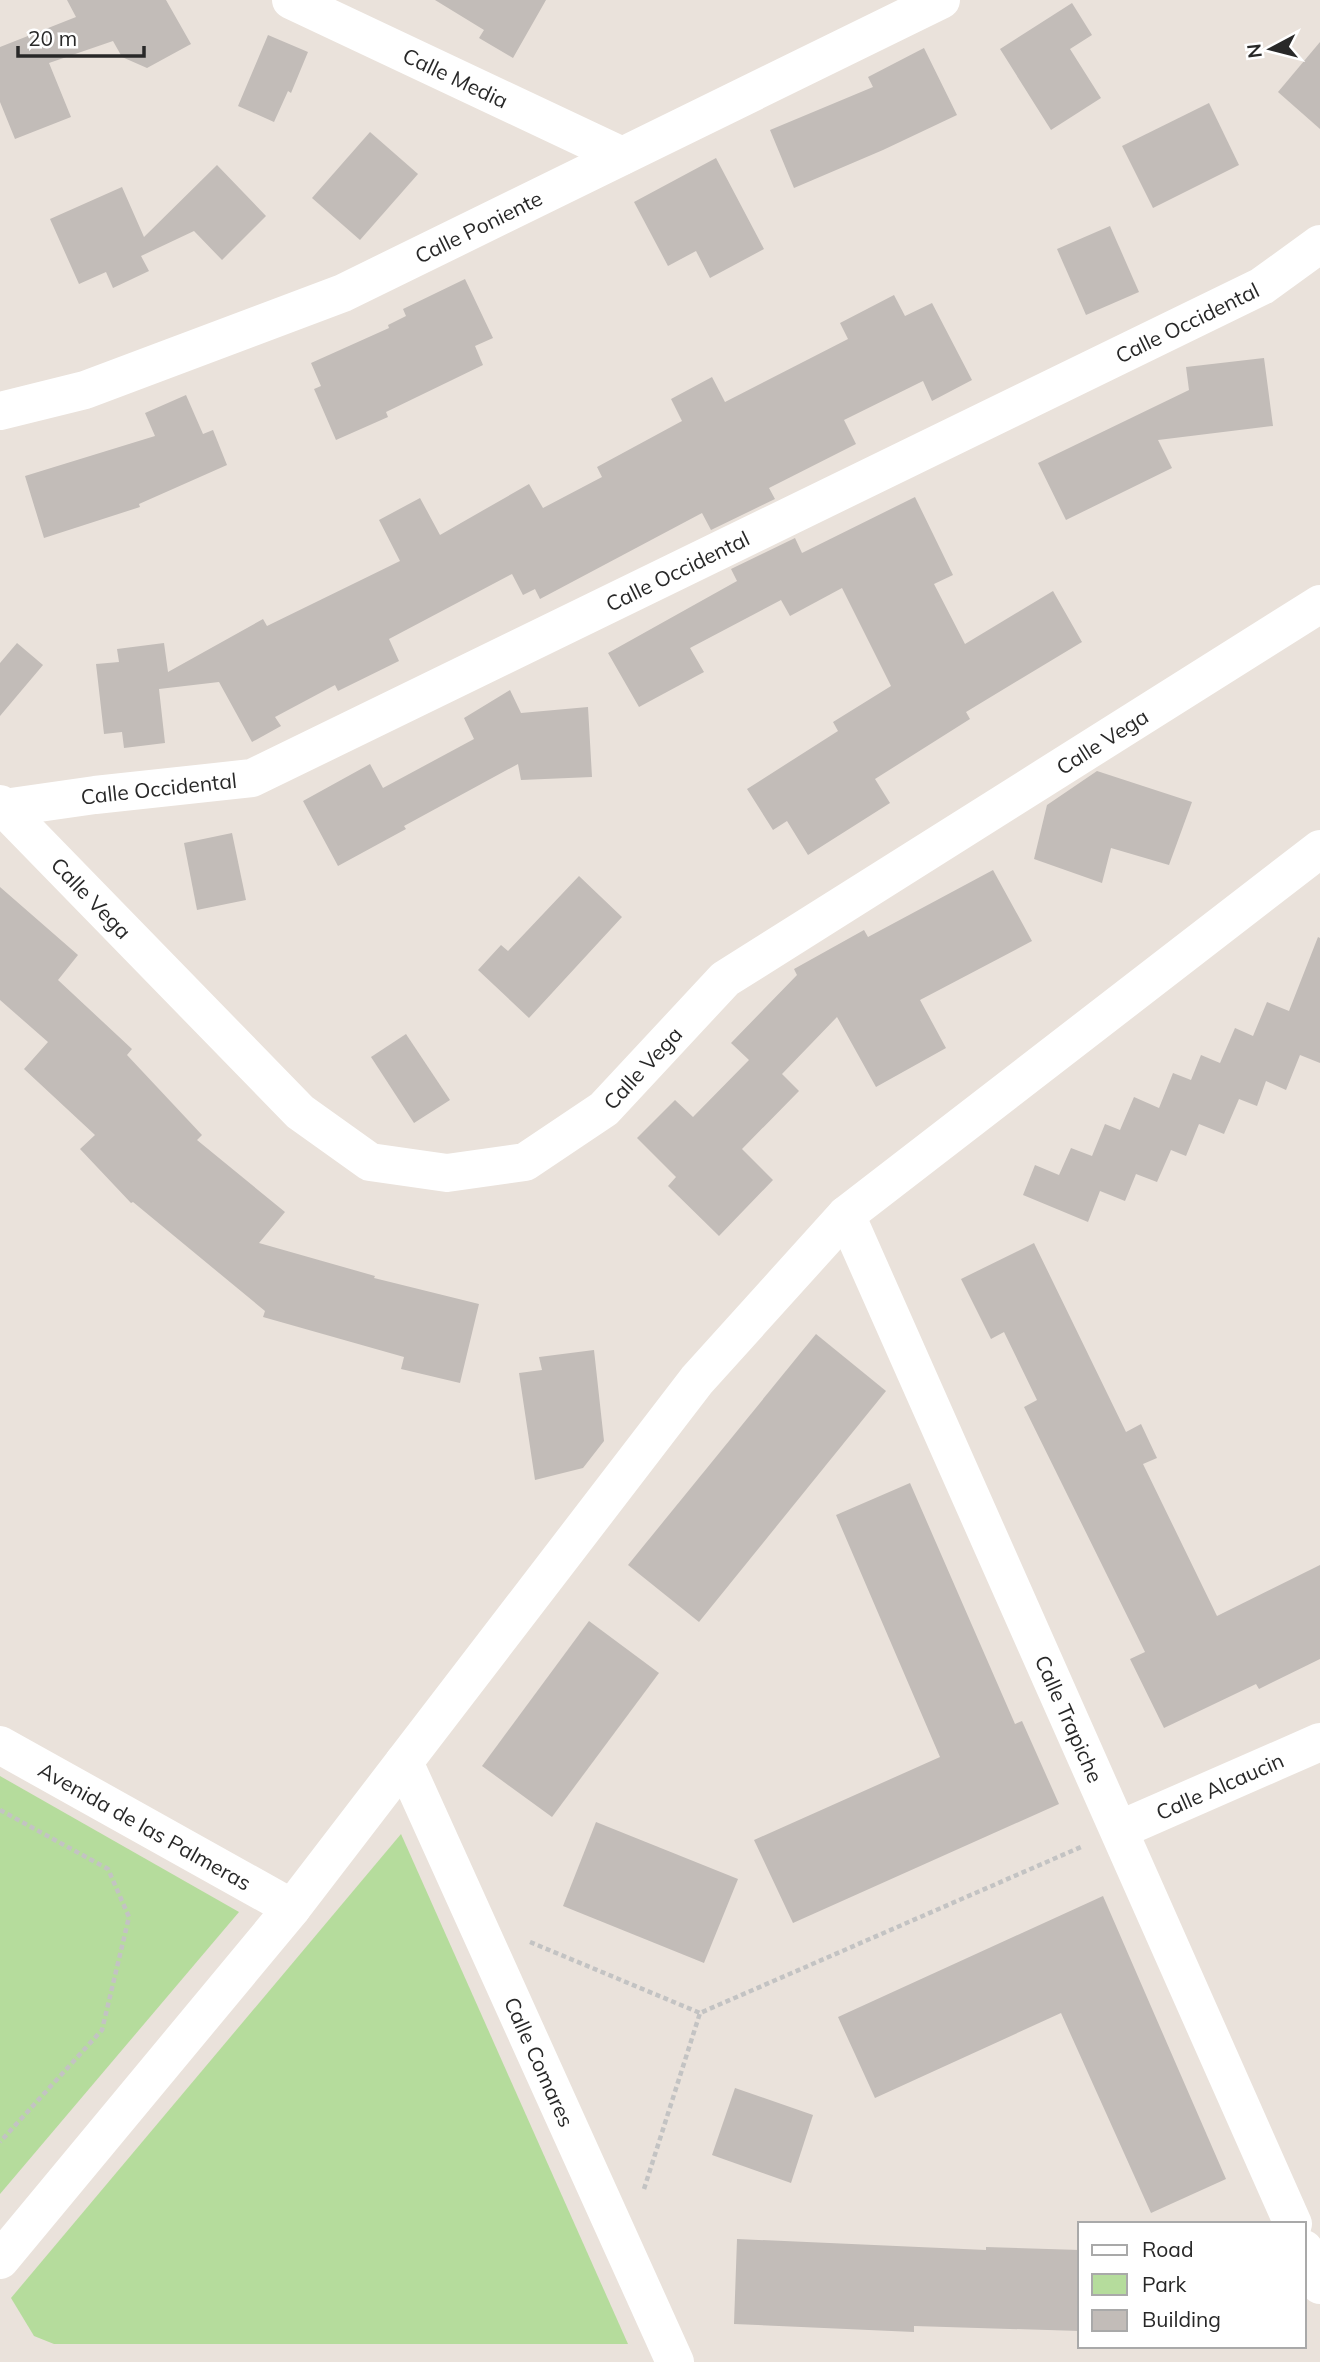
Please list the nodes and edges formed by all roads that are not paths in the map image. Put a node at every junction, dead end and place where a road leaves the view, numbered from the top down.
1 (291, 0) edge
2 (941, 0) edge
3 (622, 156) junction
4 (1320, 244) edge
5 (0, 411) edge
6 (1320, 604) edge
7 (2, 806) edge
8 (1320, 849) edge
9 (846, 1215) junction
10 (1320, 1742) edge
11 (0, 1745) edge
12 (404, 1762) junction
13 (1119, 1830) junction
14 (292, 1908) junction
15 (1292, 2222) edge
16 (1306, 2254) edge
17 (0, 2260) edge
18 (1320, 2285) edge
19 (675, 2362) edge

1 - 3 street, Calle Media
2 - 3 street, Calle Poniente
3 - 5 street, Calle Poniente
4 - 7 street, Calle Occidental
6 - 7 street, Calle Vega
8 - 9 street
9 - 12 street
9 - 13 street, Calle Trapiche
10 - 13 street, Calle Alcaucin
11 - 14 street, Avenida de las Palmeras
12 - 14 street
12 - 19 street, Calle Comares
13 - 15 street, Calle Trapiche
14 - 17 street
16 - 18 street

